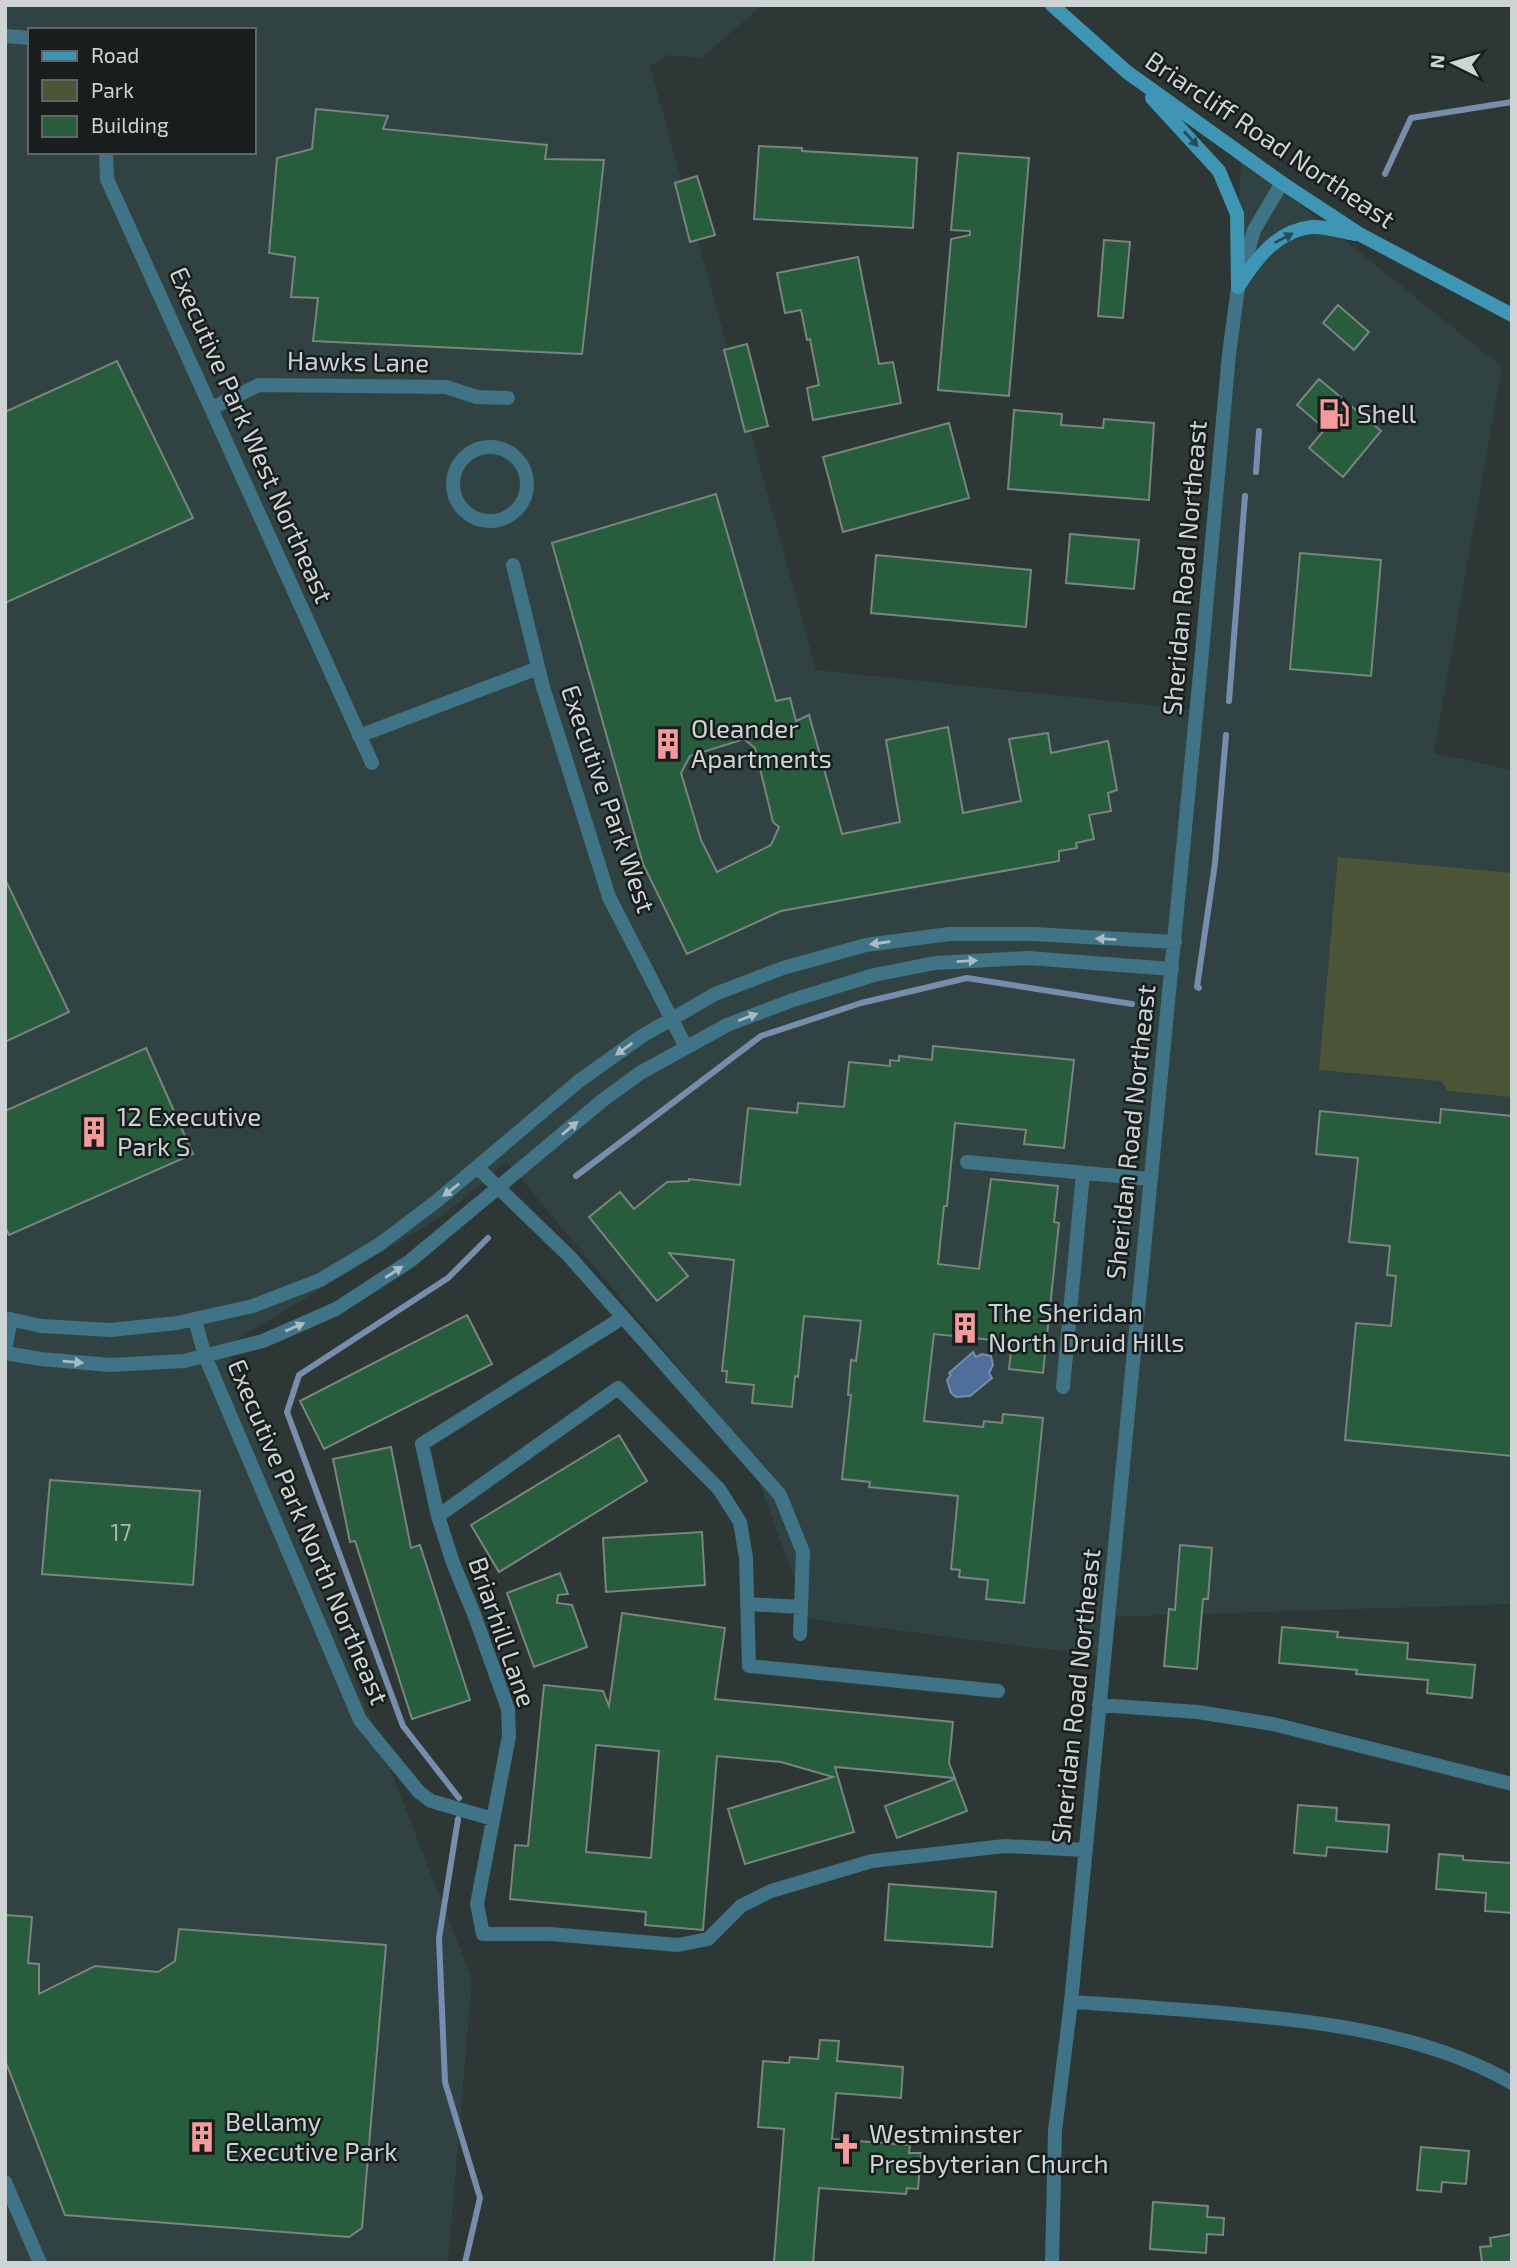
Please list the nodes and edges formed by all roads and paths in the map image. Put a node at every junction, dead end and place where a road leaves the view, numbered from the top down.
1 (1052, 5) edge
2 (5, 36) edge
3 (28, 38) edge
4 (1127, 72) junction
5 (106, 154) edge
6 (1282, 183) junction
7 (1361, 235) junction
8 (1238, 287) junction
9 (1512, 315) edge
10 (508, 398) dead end
11 (212, 408) junction
12 (505, 450) joint
13 (513, 565) dead end
14 (538, 668) junction
15 (359, 736) junction
16 (372, 763) dead end
17 (1175, 942) junction
18 (1172, 969) junction
19 (672, 1020) junction
20 (686, 1047) junction
21 (967, 1162) dead end
22 (478, 1168) junction
23 (1083, 1173) junction
24 (1150, 1179) junction
25 (498, 1188) junction
26 (622, 1318) junction
27 (8, 1319) edge
28 (195, 1320) junction
29 (5, 1352) edge
30 (205, 1356) junction
31 (1063, 1387) dead end
32 (438, 1516) junction
33 (747, 1604) junction
34 (801, 1607) junction
35 (800, 1633) dead end
36 (998, 1691) dead end
37 (1099, 1705) junction
38 (1512, 1784) edge
39 (493, 1819) junction
40 (1085, 1850) junction
41 (1071, 2002) junction
42 (1512, 2083) edge
43 (5, 2182) edge
44 (40, 2263) edge
45 (1052, 2263) edge

1 - 4 main road, Briarcliff Road Northeast
2 - 3 street
4 - 6 main road, Briarcliff Road Northeast
4 -> 8 main road
5 - 11 street, Executive Park West Northeast
6 - 7 main road, Briarcliff Road Northeast
6 - 8 street, Sheridan Road Northeast
8 -> 7 main road
7 - 9 main road, Briarcliff Road Northeast
8 - 17 street, Sheridan Road Northeast
10 - 11 street, Hawks Lane
11 - 15 street, Executive Park West Northeast
12 - 12 street
13 - 14 street, Executive Park West
14 - 15 street
14 - 19 street, Executive Park West
15 - 16 street, Executive Park West Northeast
17 - 18 street, Sheridan Road Northeast
17 -> 19 street
20 -> 18 street
18 - 24 street, Sheridan Road Northeast
19 - 20 street, Executive Park West
19 -> 22 street
25 -> 20 street
21 - 23 street
22 - 25 street
22 -> 28 street
23 - 24 street
23 - 31 street
24 - 37 street, Sheridan Road Northeast
25 - 26 street
30 -> 25 street
26 - 32 street, Briarhill Lane
26 - 34 street
27 - 28 street
27 - 29 street
28 - 30 street, Executive Park North Northeast
29 -> 30 street
30 - 39 street, Executive Park North Northeast
32 - 33 street
32 - 39 street, Briarhill Lane
33 - 34 street
33 - 36 street
34 - 35 street
37 - 38 street
37 - 40 street, Sheridan Road Northeast
39 - 40 street, Briarhill Lane
40 - 41 street, Sheridan Road Northeast
41 - 42 street
41 - 45 street, Sheridan Road Northeast
43 - 44 street

